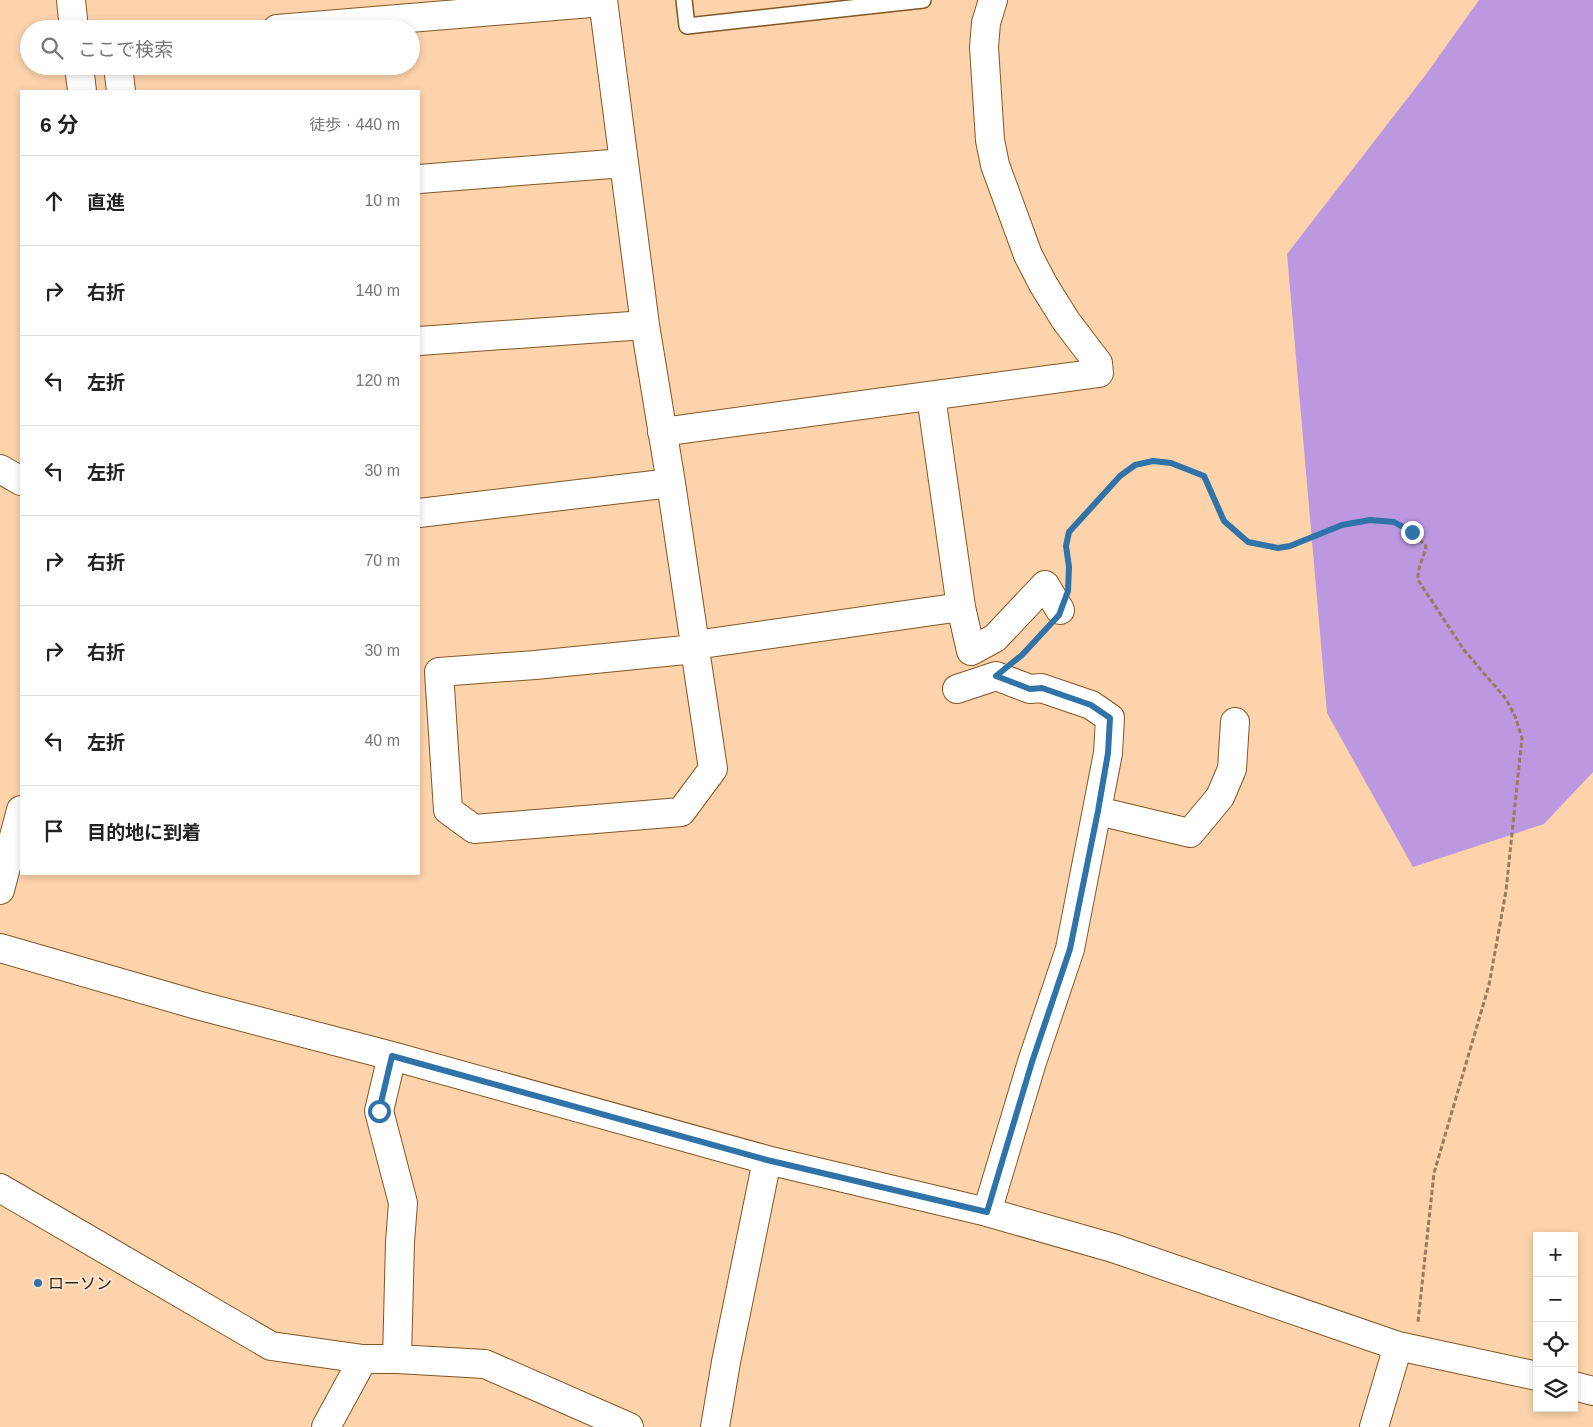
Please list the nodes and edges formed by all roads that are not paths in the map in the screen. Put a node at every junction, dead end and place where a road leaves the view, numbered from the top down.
1 (71, 0) edge
2 (684, 0) edge
3 (922, 0) edge
4 (993, 0) edge
5 (603, 1) edge
6 (73, 20) edge
7 (382, 20) edge
8 (80, 75) edge
9 (119, 75) edge
10 (82, 90) edge
11 (121, 90) edge
12 (624, 163) junction
13 (420, 179) edge
14 (645, 325) junction
15 (420, 342) edge
16 (931, 396) junction
17 (662, 432) junction
18 (0, 469) edge
19 (20, 480) edge
20 (671, 483) junction
21 (420, 513) edge
22 (961, 607) junction
23 (1060, 610) road end
24 (695, 647) junction
25 (957, 689) dead end
26 (1235, 722) dead end
27 (1098, 811) junction
28 (20, 814) edge
29 (0, 890) edge
30 (0, 948) edge
31 (392, 1056) junction
32 (767, 1160) junction
33 (0, 1188) edge
34 (987, 1212) junction
35 (1407, 1347) junction
36 (363, 1359) junction
37 (397, 1359) junction
38 (1533, 1375) edge
39 (1578, 1387) edge
40 (1593, 1391) edge
41 (326, 1427) edge
42 (629, 1427) edge
43 (715, 1427) edge
44 (1374, 1427) edge

1 - 6 street
2 - 3 lane
4 - 16 street
5 - 7 street
5 - 12 street
8 - 10 street
9 - 11 street
12 - 13 street
12 - 14 street
14 - 15 street
14 - 17 street
16 - 17 street
16 - 22 street
17 - 20 street
18 - 19 street
20 - 21 street
20 - 24 street
22 - 23 street
22 - 24 street
24 - 24 street
25 - 27 street
26 - 27 street
27 - 34 street
28 - 29 street
30 - 31 street
31 - 32 street
31 - 37 street
32 - 34 street
32 - 43 street
33 - 36 street
34 - 35 street
35 - 38 street
35 - 44 street
36 - 37 street
36 - 41 street
37 - 42 street
39 - 40 street

